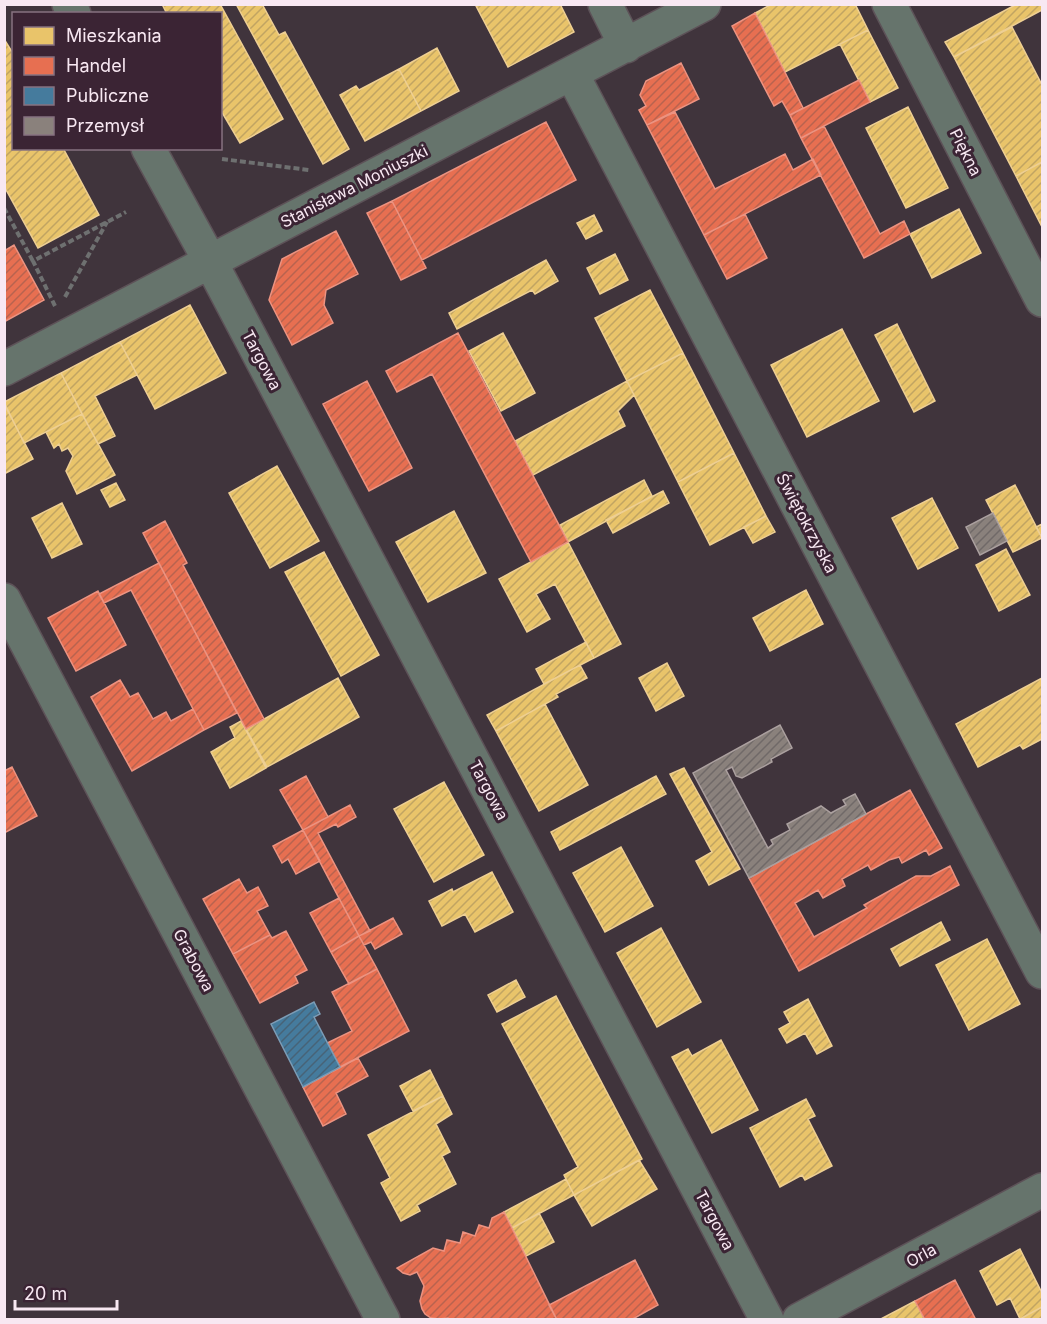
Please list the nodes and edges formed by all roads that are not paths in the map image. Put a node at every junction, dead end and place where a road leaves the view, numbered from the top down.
1 (605, 4) edge
2 (704, 4) edge
3 (889, 4) edge
4 (626, 46) junction
5 (572, 74) junction
6 (149, 150) edge
7 (210, 261) junction
8 (1042, 300) edge
9 (4, 369) edge
10 (4, 600) edge
11 (1042, 972) edge
12 (1042, 1190) edge
13 (383, 1320) edge
14 (767, 1320) edge
15 (799, 1320) edge

1 - 4 street
2 - 4 street, Stanisława Moniuszki
3 - 8 street, Piękna
4 - 5 street, Stanisława Moniuszki
5 - 7 street, Stanisława Moniuszki
5 - 11 street, Świętokrzyska
6 - 7 street, Targowa
7 - 9 street, Stanisława Moniuszki
7 - 14 street, Targowa
10 - 13 street, Grabowa
12 - 15 street, Orla

